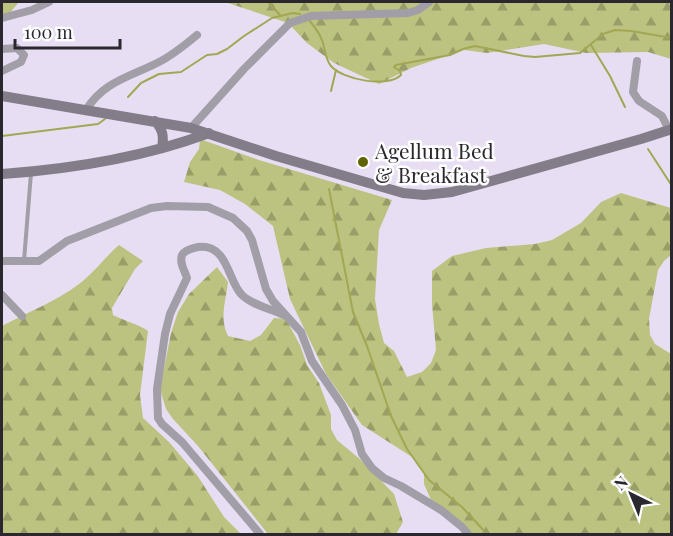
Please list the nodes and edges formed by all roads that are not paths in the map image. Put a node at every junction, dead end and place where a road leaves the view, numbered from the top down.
1 (49, 2) edge
2 (429, 2) edge
3 (2, 18) edge
4 (197, 35) dead end
5 (2, 49) edge
6 (637, 61) dead end
7 (2, 71) edge
8 (2, 96) edge
9 (86, 110) junction
10 (155, 121) junction
11 (191, 128) junction
12 (670, 129) edge
13 (209, 133) junction
14 (162, 148) junction
15 (31, 172) junction
16 (2, 174) edge
17 (2, 261) edge
18 (24, 262) junction
19 (2, 296) edge
20 (286, 315) junction
21 (22, 316) dead end
22 (260, 534) edge
23 (468, 534) edge

1 - 3 street
2 - 11 street
4 - 9 street
5 - 7 street
6 - 12 street
8 - 9 main road
9 - 10 main road
10 - 11 main road
10 - 14 main road
11 - 13 main road
12 - 13 main road
13 - 14 main road
14 - 15 main road
15 - 16 main road
15 - 18 lane
17 - 18 street
18 - 20 street
19 - 21 street
20 - 22 street
20 - 23 street

